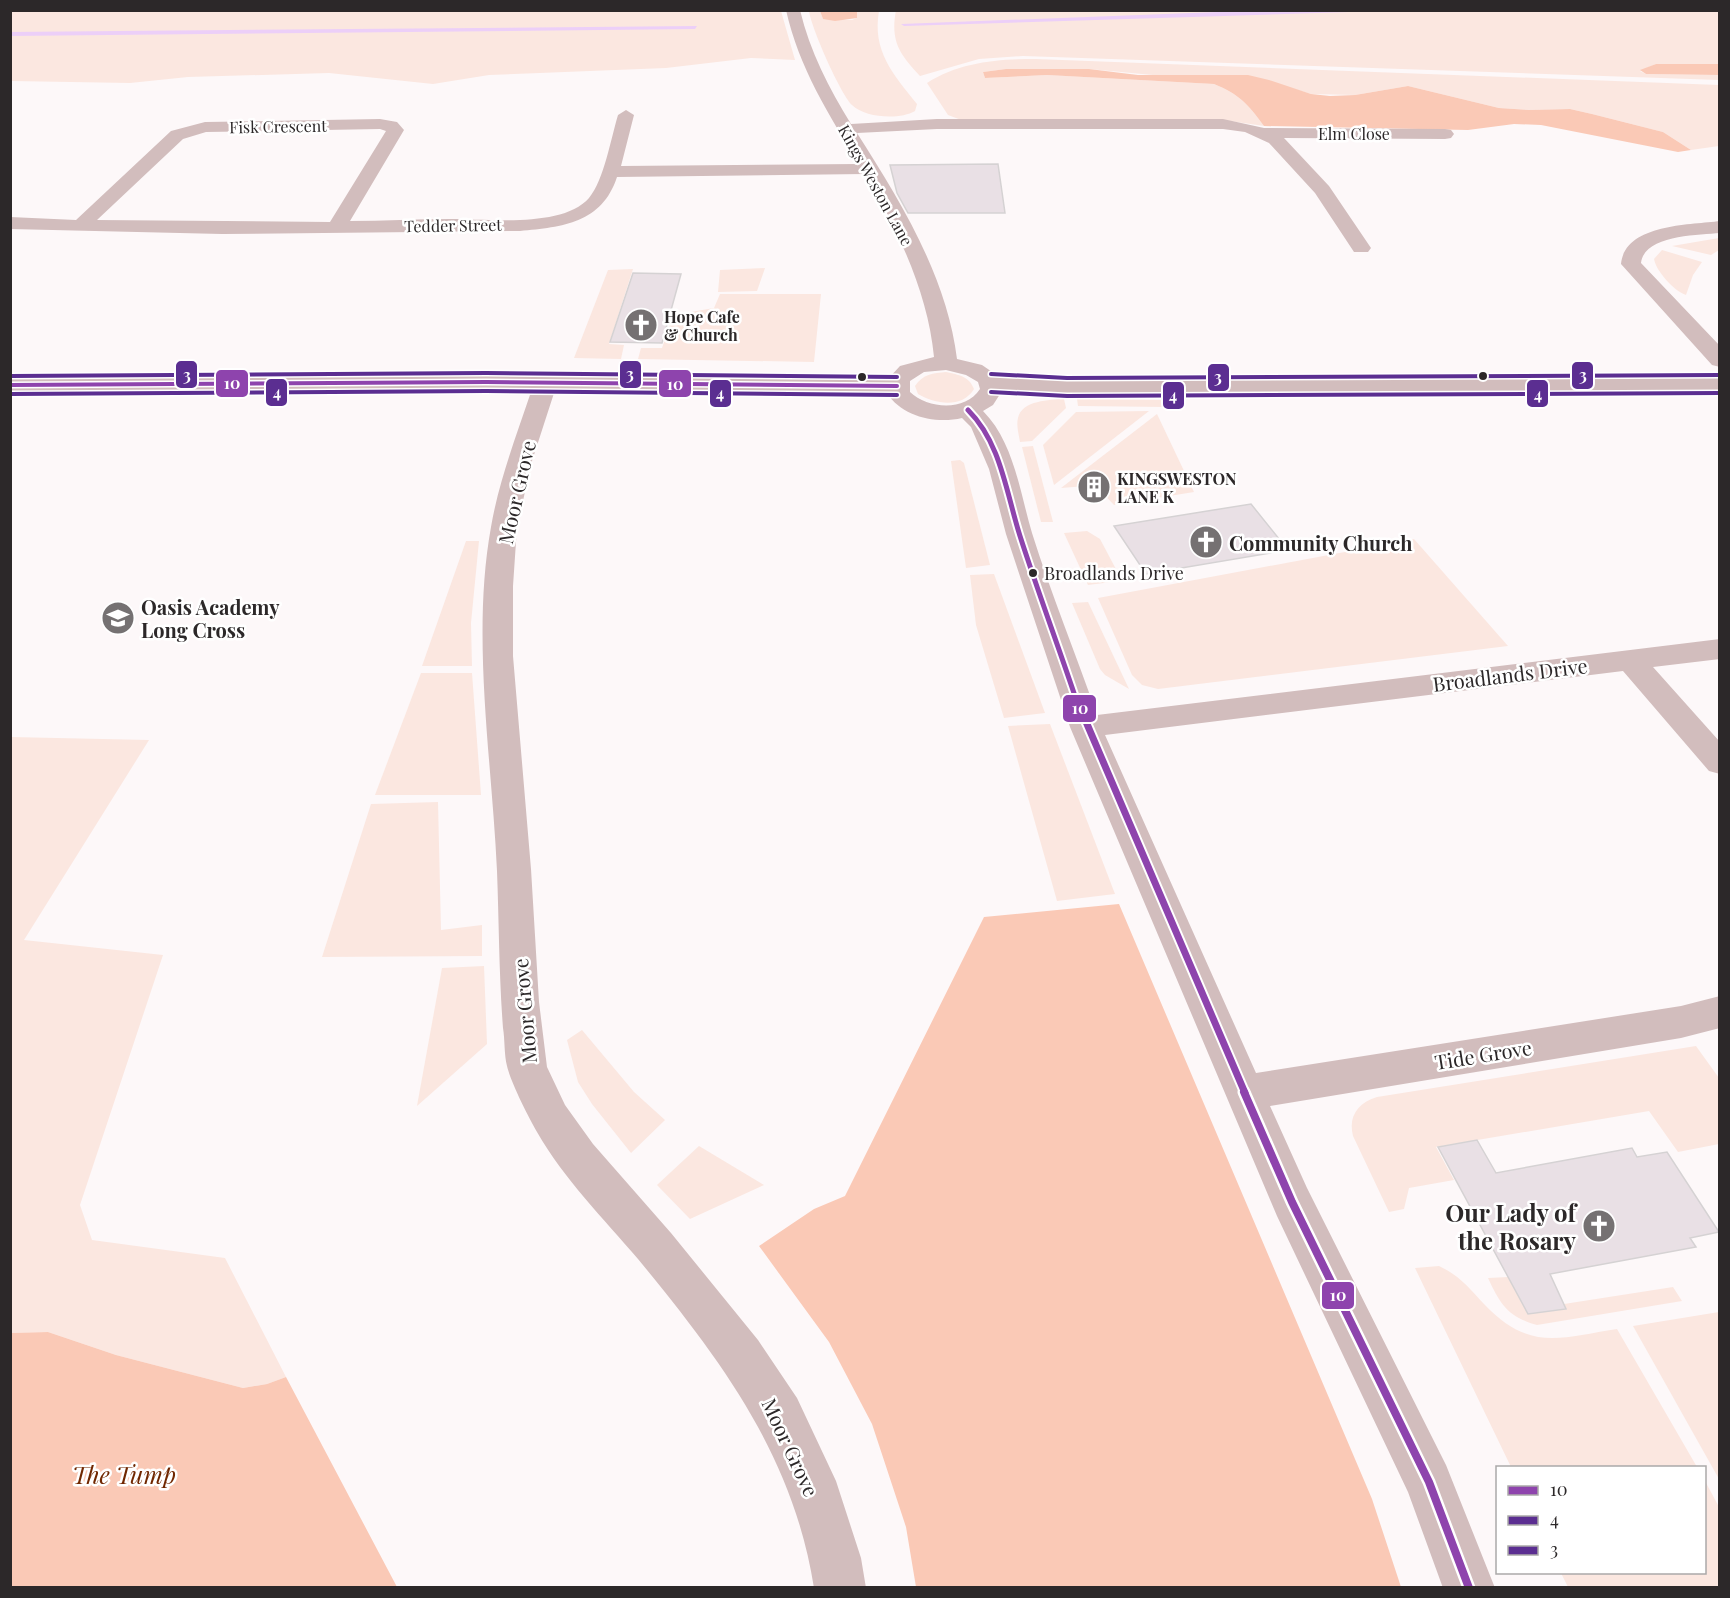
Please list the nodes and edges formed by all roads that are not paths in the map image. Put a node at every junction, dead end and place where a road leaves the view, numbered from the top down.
1 (793, 10) edge
2 (626, 115) dead end
3 (845, 129) junction
4 (1264, 133) junction
5 (1445, 134) dead end
6 (871, 169) junction
7 (610, 172) junction
8 (10, 223) edge
9 (81, 225) junction
10 (1719, 227) edge
11 (336, 228) junction
12 (1361, 248) dead end
13 (1719, 360) edge
14 (946, 363) junction
15 (546, 383) junction
16 (1719, 384) edge
17 (10, 385) edge
18 (897, 386) junction
19 (980, 397) junction
20 (1719, 649) edge
21 (1629, 659) junction
22 (1086, 727) junction
23 (1719, 763) edge
24 (1719, 1012) edge
25 (1246, 1092) junction
26 (840, 1587) edge
27 (1469, 1587) edge

1 - 3 street, Kings Weston Lane
2 - 7 street, Tedder Street
3 - 4 street, Elm Close
3 - 6 street, Kings Weston Lane
4 - 5 street, Elm Close
4 - 12 street
6 - 7 street
6 - 14 street, Kings Weston Lane
7 - 11 street, Tedder Street
8 - 9 street, Tedder Street
9 - 11 street, Tedder Street
9 - 11 street, Fisk Crescent
10 - 13 street
14 - 18 street
14 - 19 street
15 - 17 street
15 - 18 street
15 - 26 street, Moor Grove
16 - 19 street
18 - 19 street
19 - 22 street
20 - 21 street, Broadlands Drive
21 - 22 street, Broadlands Drive
21 - 23 street
22 - 25 street
24 - 25 street, Tide Grove
25 - 27 street

